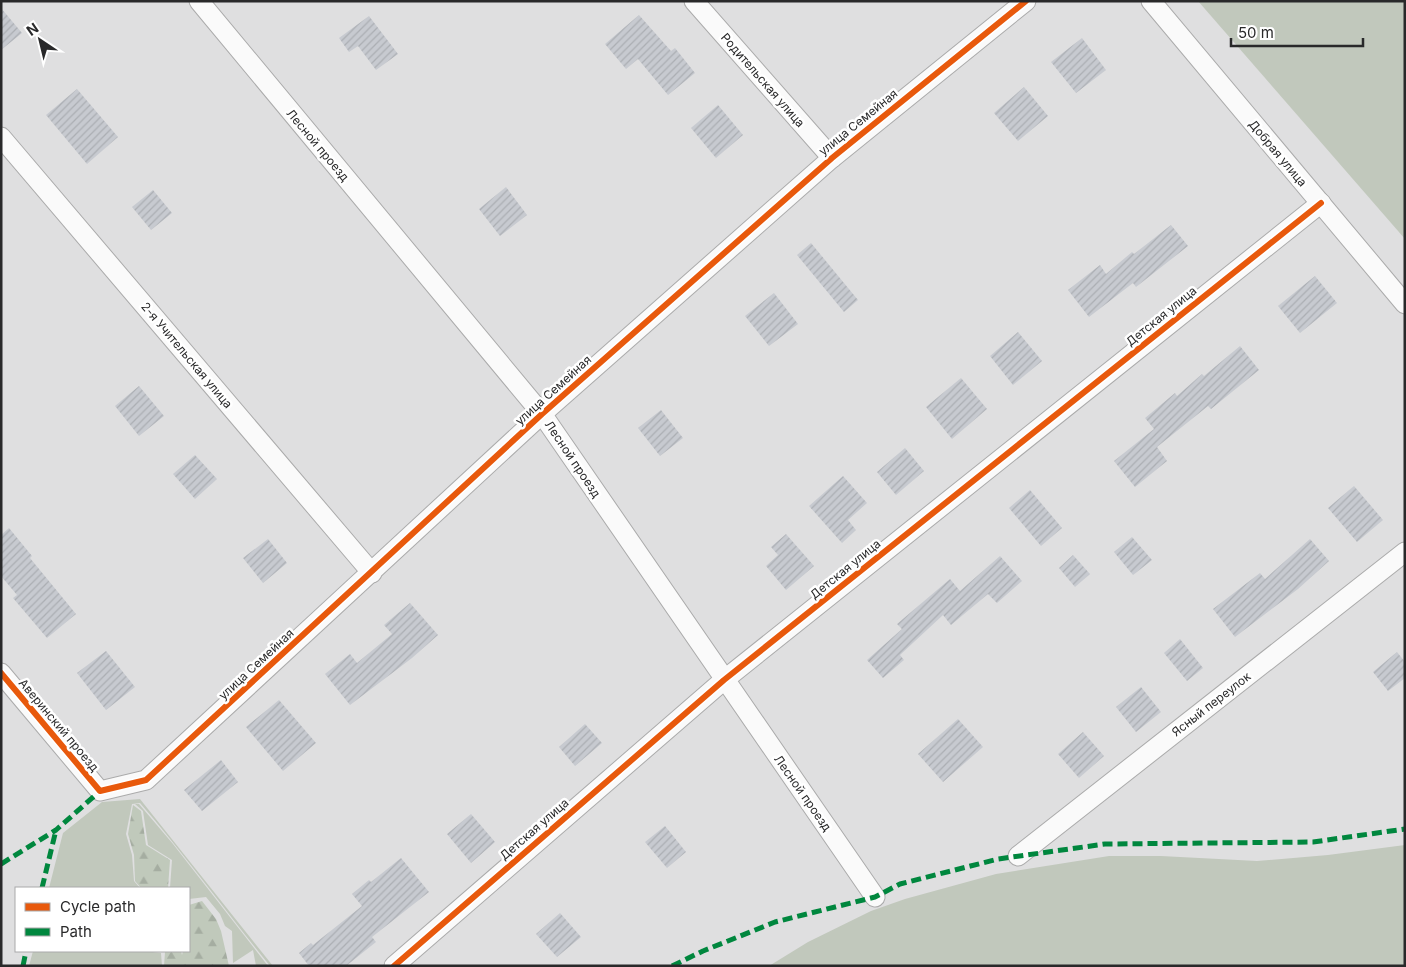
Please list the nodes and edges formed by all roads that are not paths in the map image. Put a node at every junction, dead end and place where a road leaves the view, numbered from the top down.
1 (199, 1) edge
2 (694, 1) edge
3 (1026, 1) edge
4 (1151, 1) edge
5 (1, 137) edge
6 (832, 158) junction
7 (1321, 204) junction
8 (1405, 304) edge
9 (542, 414) junction
10 (1405, 552) edge
11 (372, 573) junction
12 (1, 673) edge
13 (724, 680) junction
14 (100, 791) joint
15 (1018, 856) dead end
16 (875, 897) dead end
17 (394, 966) edge

1 - 9 street, Лесной проезд
2 - 6 street, Родительская улица
3 - 6 street, улица Семейная
4 - 7 street, Добрая улица
5 - 11 street, 2-я Учительская улица
6 - 9 street, улица Семейная
7 - 8 street, Добрая улица
7 - 13 street, Детская улица
9 - 11 street, улица Семейная
9 - 13 street, Лесной проезд
10 - 15 street, Ясный переулок
11 - 14 street, улица Семейная
12 - 14 street, Аверинский проезд
13 - 16 street, Лесной проезд
13 - 17 street, Детская улица

